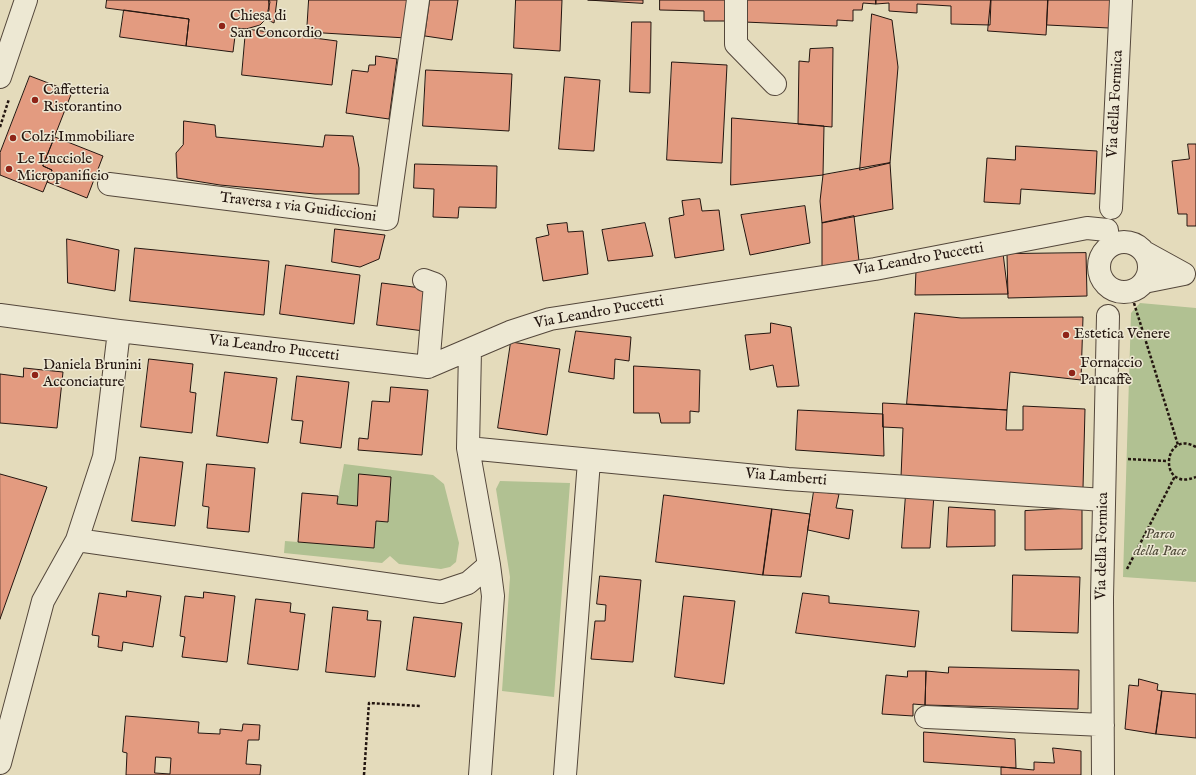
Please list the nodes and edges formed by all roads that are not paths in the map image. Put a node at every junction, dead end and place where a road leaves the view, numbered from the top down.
1 (26, 0) edge
2 (418, 0) edge
3 (736, 0) edge
4 (1121, 0) edge
5 (0, 77) edge
6 (775, 84) dead end
7 (109, 184) dead end
8 (1111, 208) junction
9 (1107, 230) junction
10 (1136, 247) junction
11 (1103, 253) junction
12 (1190, 275) edge
13 (1102, 279) junction
14 (424, 280) dead end
15 (1134, 292) junction
16 (0, 315) edge
17 (1108, 316) junction
18 (119, 331) junction
19 (470, 350) junction
20 (428, 367) junction
21 (468, 448) junction
22 (589, 461) junction
23 (1104, 500) junction
24 (77, 540) junction
25 (489, 565) junction
26 (926, 717) dead end
27 (1103, 725) junction
28 (0, 763) edge
29 (480, 775) edge
30 (565, 775) edge
31 (1103, 775) edge

1 - 5 street
2 - 7 street, Traversa 1 via Guidiccioni
3 - 6 street
4 - 8 street, Via della Formica
8 - 9 street, Via della Formica
8 - 10 street, Via della Formica
9 - 11 street, Via della Formica
9 - 19 street, Via Leandro Puccetti
10 - 11 street
10 - 12 street
10 - 15 street
11 - 13 street
12 - 15 street
13 - 15 street
13 - 17 street, Via della Formica
14 - 20 street
15 - 17 street
16 - 18 street, Via Leandro Puccetti
17 - 23 street, Via della Formica
18 - 20 street, Via Leandro Puccetti
18 - 24 street
19 - 20 street, Via Leandro Puccetti
19 - 21 street
21 - 22 street, Via Lamberti
21 - 25 street
22 - 23 street, Via Lamberti
22 - 30 street
23 - 27 street, Via della Formica
24 - 25 street
24 - 28 street
25 - 29 street
26 - 27 street
27 - 31 street, Via della Formica

